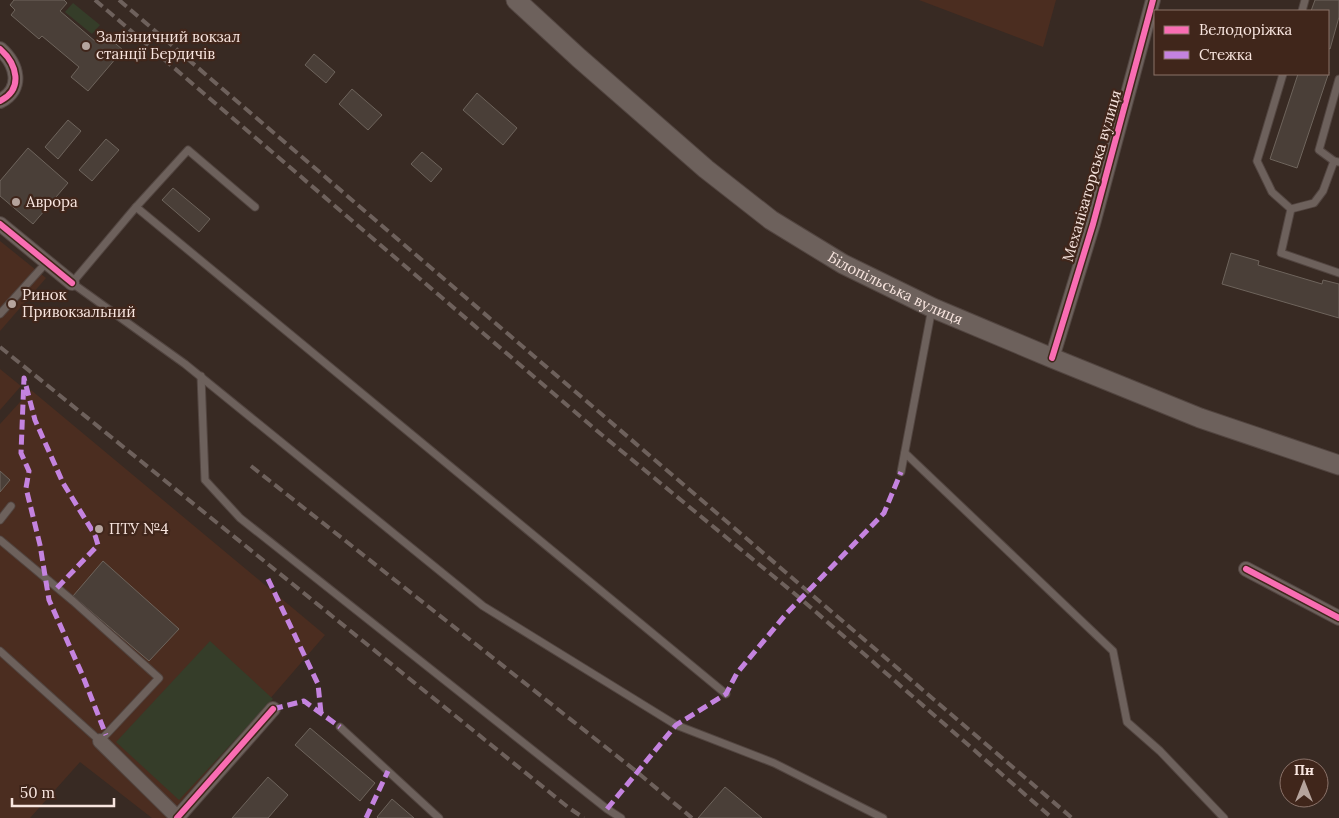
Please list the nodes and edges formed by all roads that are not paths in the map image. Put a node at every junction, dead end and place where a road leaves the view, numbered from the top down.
1 (516, 0) edge
2 (1153, 0) edge
3 (0, 49) edge
4 (1283, 75) edge
5 (1339, 79) edge
6 (0, 101) edge
7 (1336, 162) edge
8 (136, 207) junction
9 (255, 207) dead end
10 (1291, 209) junction
11 (0, 224) edge
12 (46, 263) junction
13 (1339, 273) edge
14 (72, 283) junction
15 (932, 308) junction
16 (0, 314) edge
17 (1052, 358) junction
18 (200, 376) junction
19 (905, 453) junction
20 (1339, 465) edge
21 (902, 472) dead end
22 (12, 506) dead end
23 (0, 520) edge
24 (0, 540) edge
25 (1246, 569) dead end
26 (1339, 618) edge
27 (0, 651) edge
28 (726, 694) dead end
29 (273, 709) dead end
30 (340, 727) dead end
31 (100, 741) junction
32 (177, 818) edge
33 (439, 818) edge
34 (621, 818) edge
35 (883, 818) edge
36 (1224, 818) edge

1 - 15 main road, Білопільська вулиця
2 - 17 street, Механізаторська вулиця
3 - 6 street
4 - 10 lane
5 - 7 lane
7 - 10 lane
8 - 9 lane
8 - 14 lane
8 - 28 lane
10 - 13 lane
11 - 12 street
12 - 14 street
12 - 16 lane
14 - 18 lane
15 - 17 main road, Білопільська вулиця
15 - 19 lane
17 - 20 main road, Білопільська вулиця
18 - 34 lane
18 - 35 lane
19 - 21 lane
19 - 36 lane
22 - 23 lane
24 - 31 lane
25 - 26 street
27 - 31 lane
29 - 32 street
30 - 33 lane
31 - 32 street

